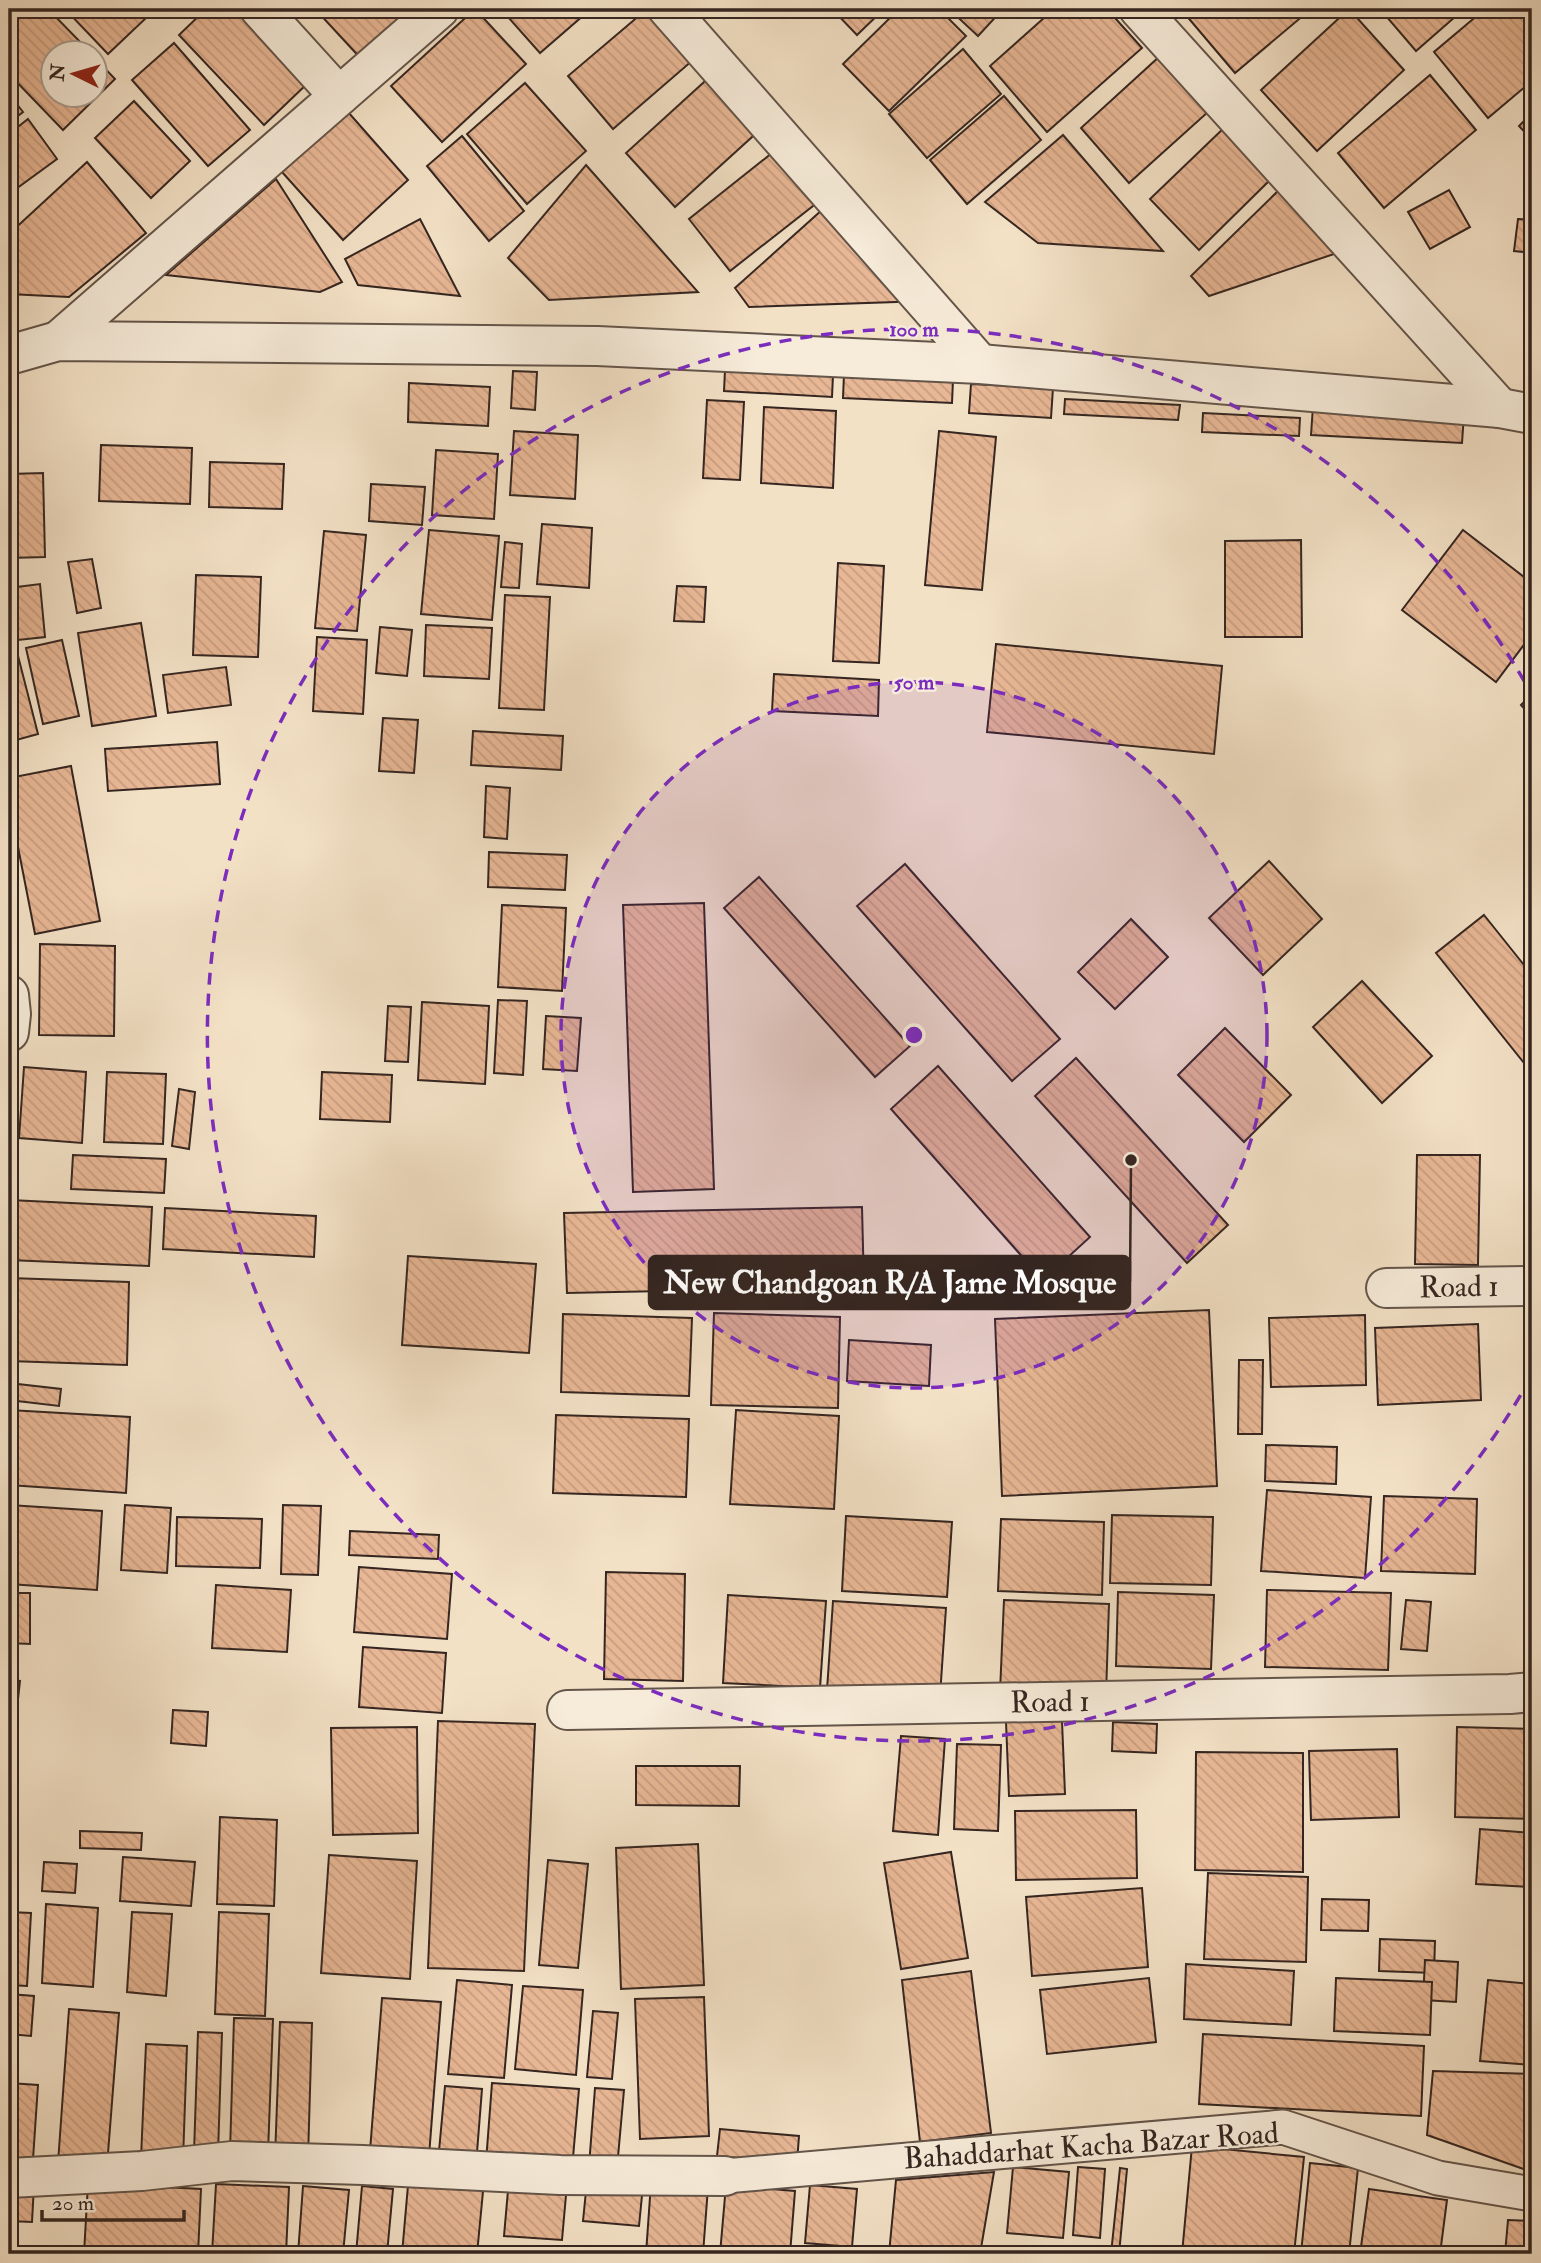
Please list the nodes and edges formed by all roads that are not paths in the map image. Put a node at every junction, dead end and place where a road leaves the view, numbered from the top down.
1 (260, 9) edge
2 (439, 9) edge
3 (668, 9) edge
4 (1139, 9) edge
5 (339, 96) junction
6 (58, 341) junction
7 (9, 355) edge
8 (980, 364) junction
9 (1516, 411) edge
10 (9, 995) edge
11 (9, 1032) edge
12 (1532, 1286) edge
13 (1386, 1288) dead end
14 (1532, 1692) edge
15 (567, 1710) dead end
16 (725, 2176) joint
17 (9, 2178) edge
18 (1532, 2194) edge

1 - 5 street
2 - 5 street
3 - 8 street
4 - 9 street
5 - 6 street
6 - 7 street
6 - 8 street
8 - 9 street
10 - 11 street
12 - 13 street, Road 1
14 - 15 street, Road 1
16 - 17 street
16 - 18 street, Bahaddarhat Kacha Bazar Road

